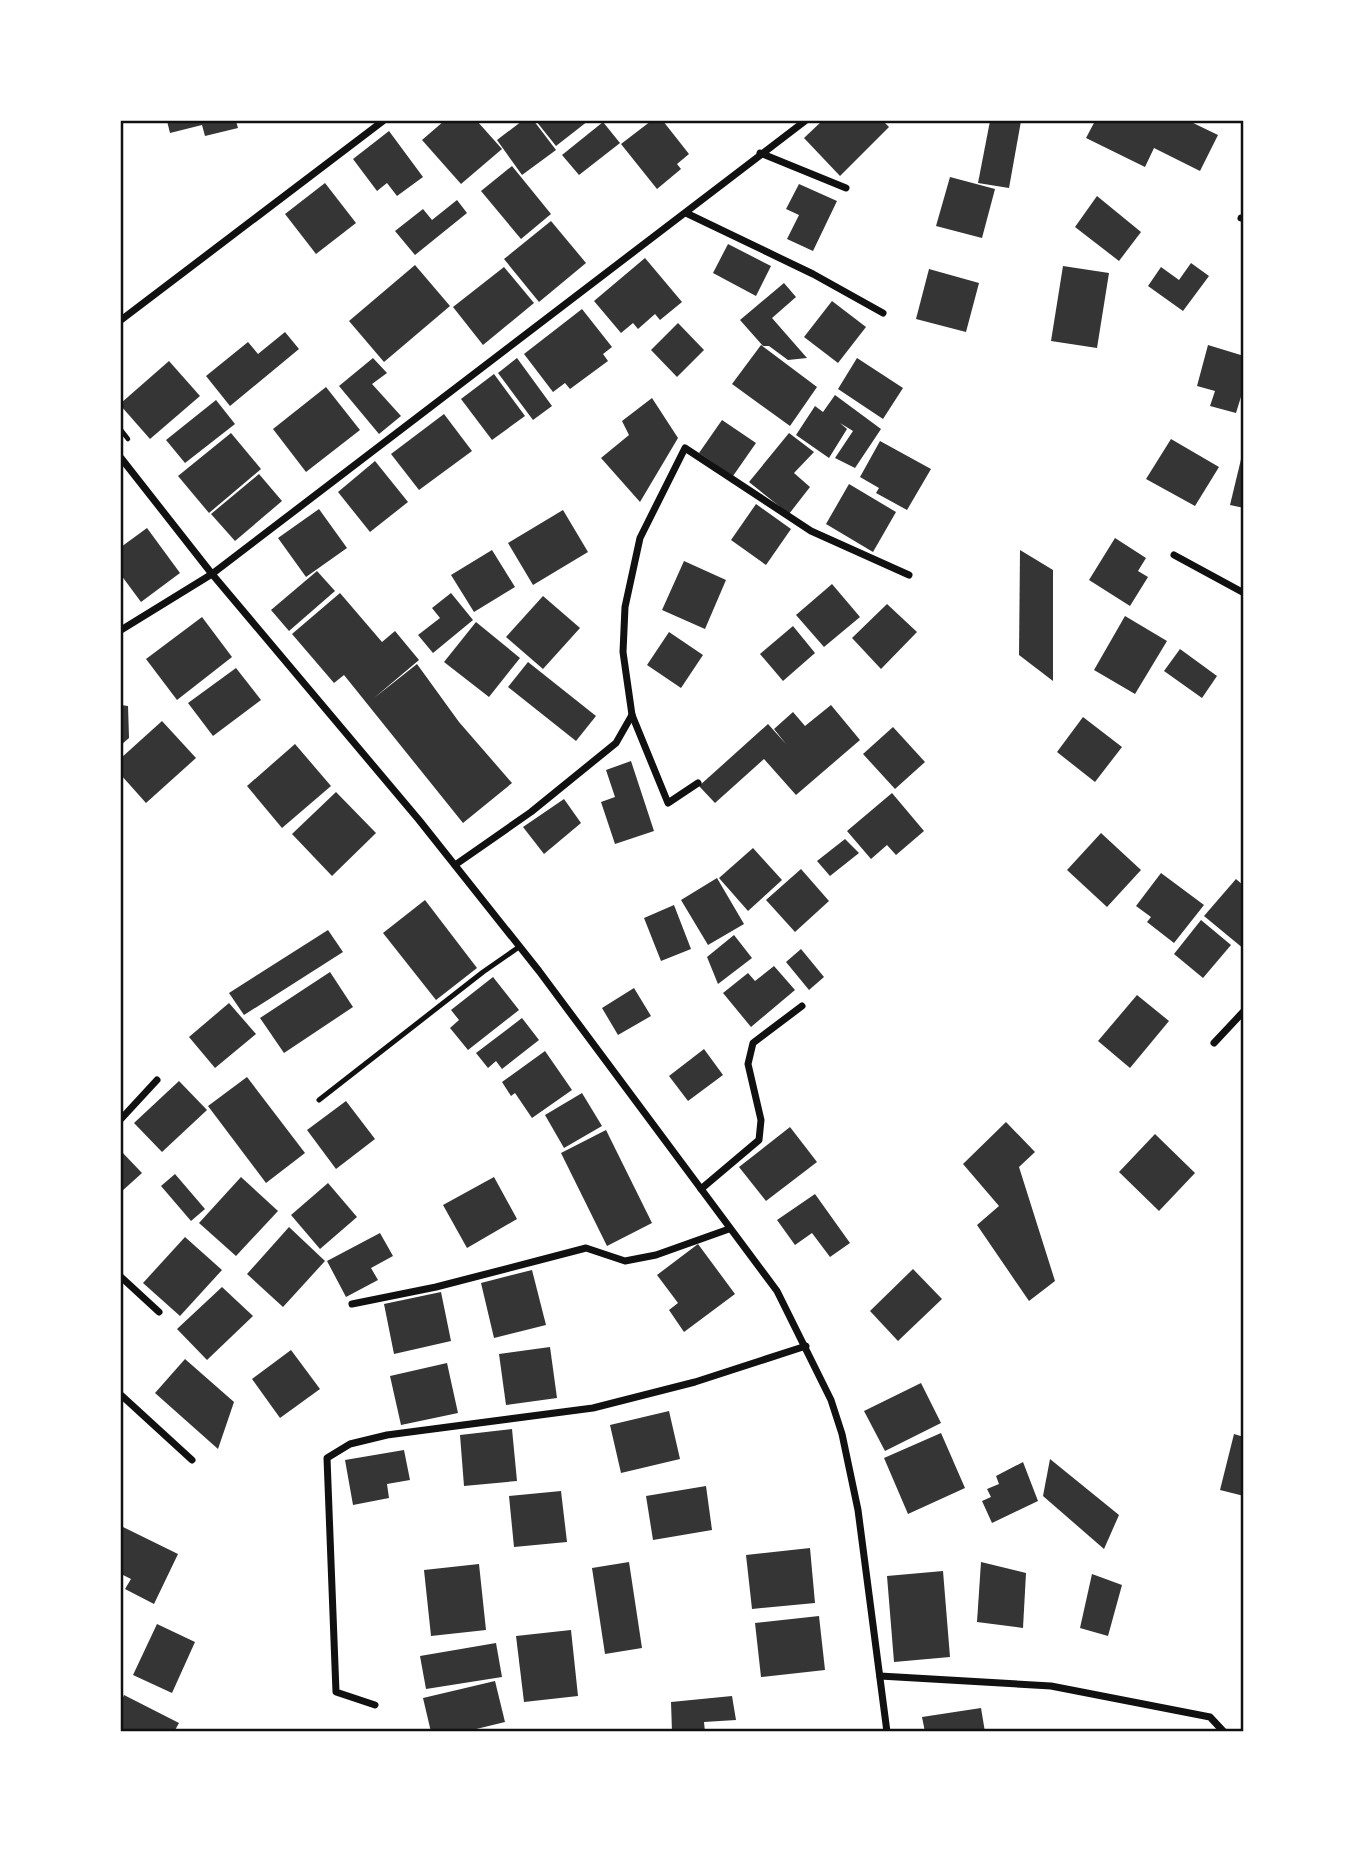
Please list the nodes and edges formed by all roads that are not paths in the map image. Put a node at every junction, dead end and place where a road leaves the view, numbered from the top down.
1 (383, 121) edge
2 (805, 121) edge
3 (760, 153) junction
4 (846, 188) dead end
5 (686, 213) junction
6 (883, 313) dead end
7 (121, 320) edge
8 (121, 458) edge
9 (1174, 555) dead end
10 (212, 574) junction
11 (909, 575) dead end
12 (1244, 593) edge
13 (121, 630) edge
14 (632, 715) junction
15 (698, 783) dead end
16 (455, 865) junction
17 (519, 947) junction
18 (802, 1006) dead end
19 (1244, 1011) edge
20 (1214, 1043) dead end
21 (157, 1080) dead end
22 (319, 1100) dead end
23 (121, 1119) edge
24 (701, 1189) junction
25 (729, 1229) junction
26 (121, 1277) edge
27 (352, 1304) dead end
28 (159, 1312) dead end
29 (806, 1346) junction
30 (121, 1395) edge
31 (192, 1460) dead end
32 (880, 1676) junction
33 (375, 1705) dead end
34 (887, 1732) edge
35 (1224, 1732) edge

1 - 7 street
2 - 3 street
3 - 4 street
3 - 5 street
5 - 6 street
5 - 10 street
8 - 10 street
9 - 12 street
10 - 13 street
10 - 16 street
11 - 14 street
14 - 15 street
14 - 16 street
16 - 17 street
17 - 22 lane
17 - 24 street
18 - 24 street
19 - 20 street
21 - 23 street
24 - 25 street
25 - 27 street
25 - 29 street
26 - 28 street
29 - 32 street
29 - 33 street
30 - 31 street
32 - 34 street
32 - 35 street

